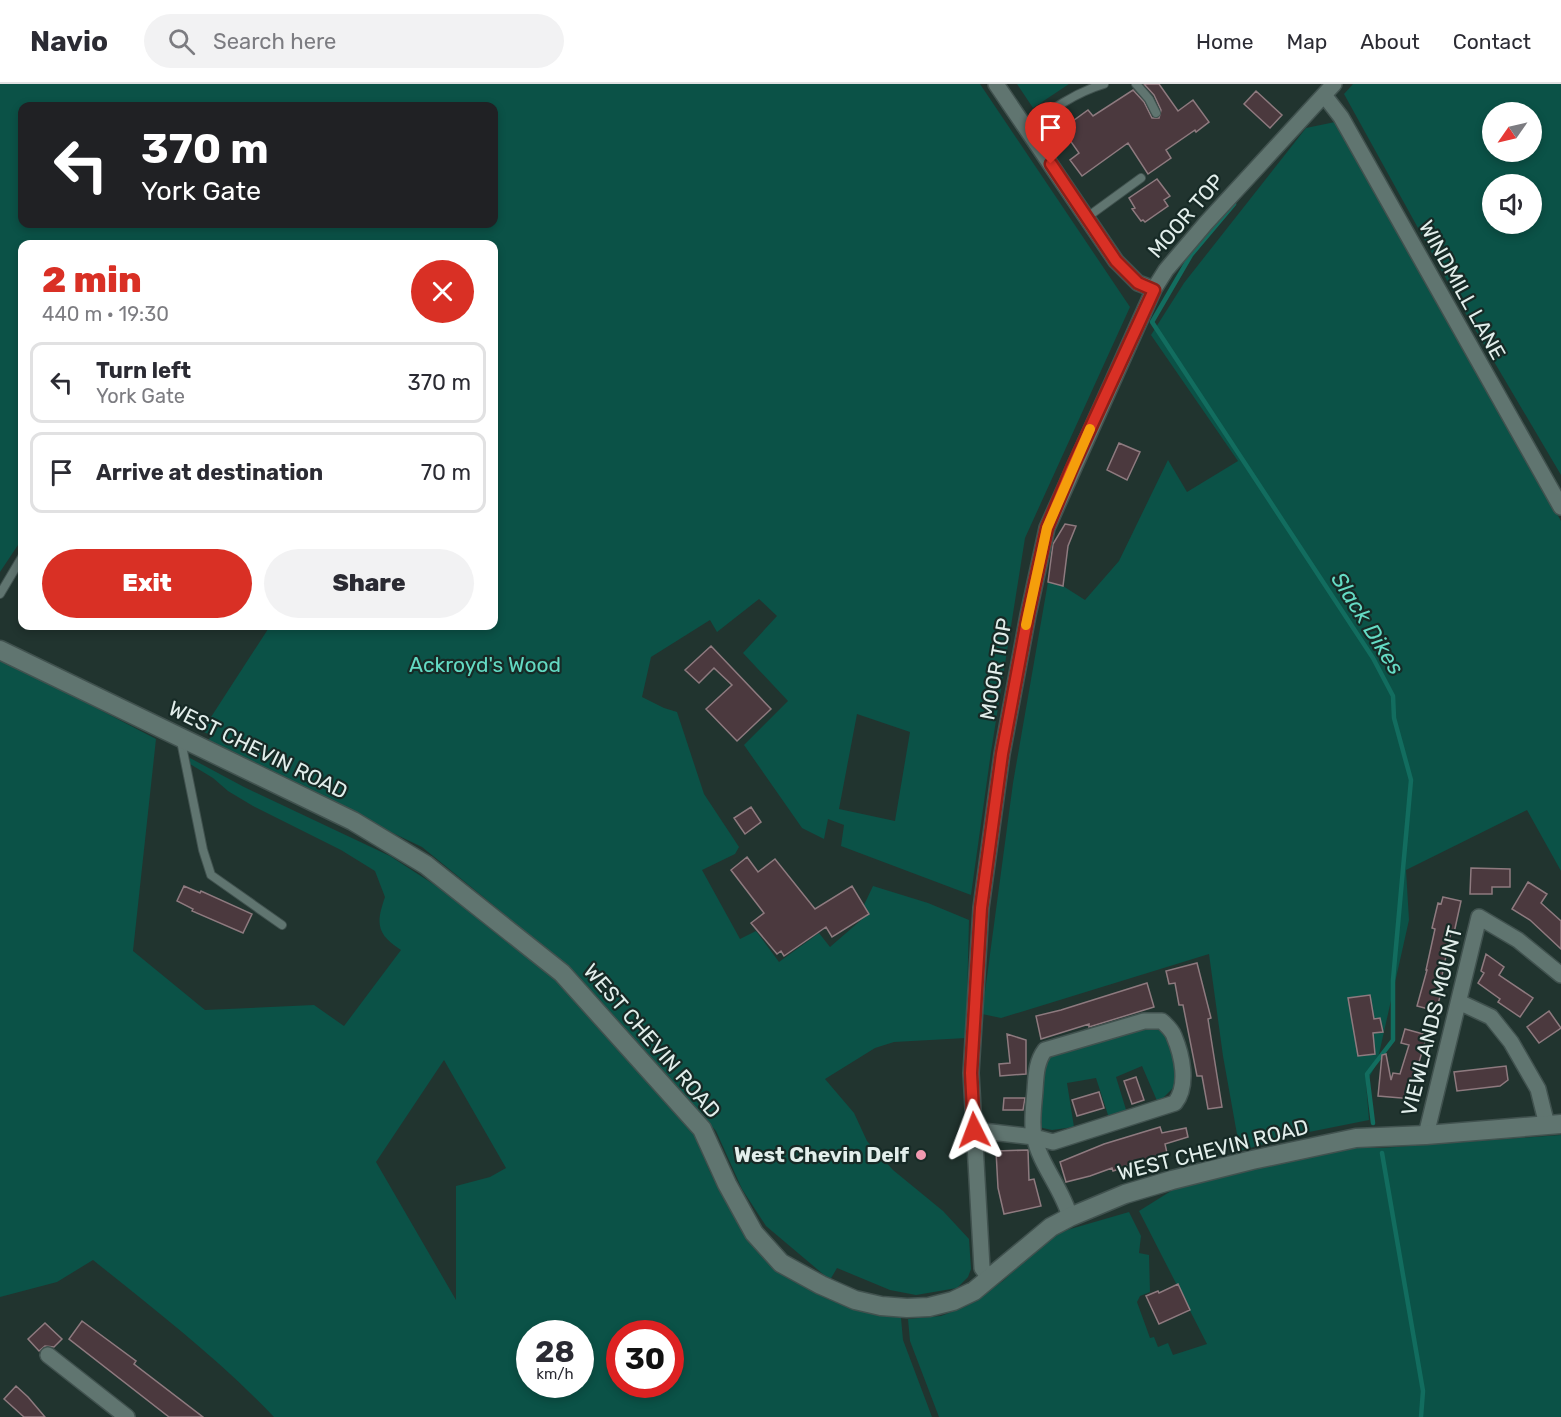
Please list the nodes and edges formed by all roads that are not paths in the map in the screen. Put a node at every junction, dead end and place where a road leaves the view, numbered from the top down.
1 (996, 84) edge
2 (1104, 84) edge
3 (1136, 84) edge
4 (1329, 89) edge
5 (1156, 113) dead end
6 (1027, 129) junction
7 (1141, 178) dead end
8 (1086, 218) junction
9 (1154, 290) junction
10 (1561, 507) edge
11 (18, 564) edge
12 (0, 594) edge
13 (0, 650) edge
14 (180, 739) junction
15 (282, 925) dead end
16 (1561, 975) edge
17 (1458, 1002) junction
18 (1554, 1125) edge
19 (974, 1130) junction
20 (1426, 1135) junction
21 (1034, 1137) junction
22 (1070, 1217) junction
23 (989, 1278) junction
24 (48, 1355) dead end
25 (127, 1417) edge

1 - 6 street
2 - 6 lane
3 - 5 lane
4 - 9 street, MOOR TOP
4 - 10 street, WINDMILL LANE
6 - 8 street
7 - 8 lane
8 - 9 street
9 - 19 street, MOOR TOP
11 - 12 lane
13 - 14 street, WEST CHEVIN ROAD
14 - 15 lane
14 - 23 street, WEST CHEVIN ROAD
16 - 17 street, VIEWLANDS MOUNT
17 - 18 street
17 - 20 street, VIEWLANDS MOUNT
18 - 20 street, WEST CHEVIN ROAD
19 - 21 street
19 - 23 street, MOOR TOP
20 - 22 street, WEST CHEVIN ROAD
21 - 21 street
21 - 22 street
22 - 23 street, WEST CHEVIN ROAD
24 - 25 street

